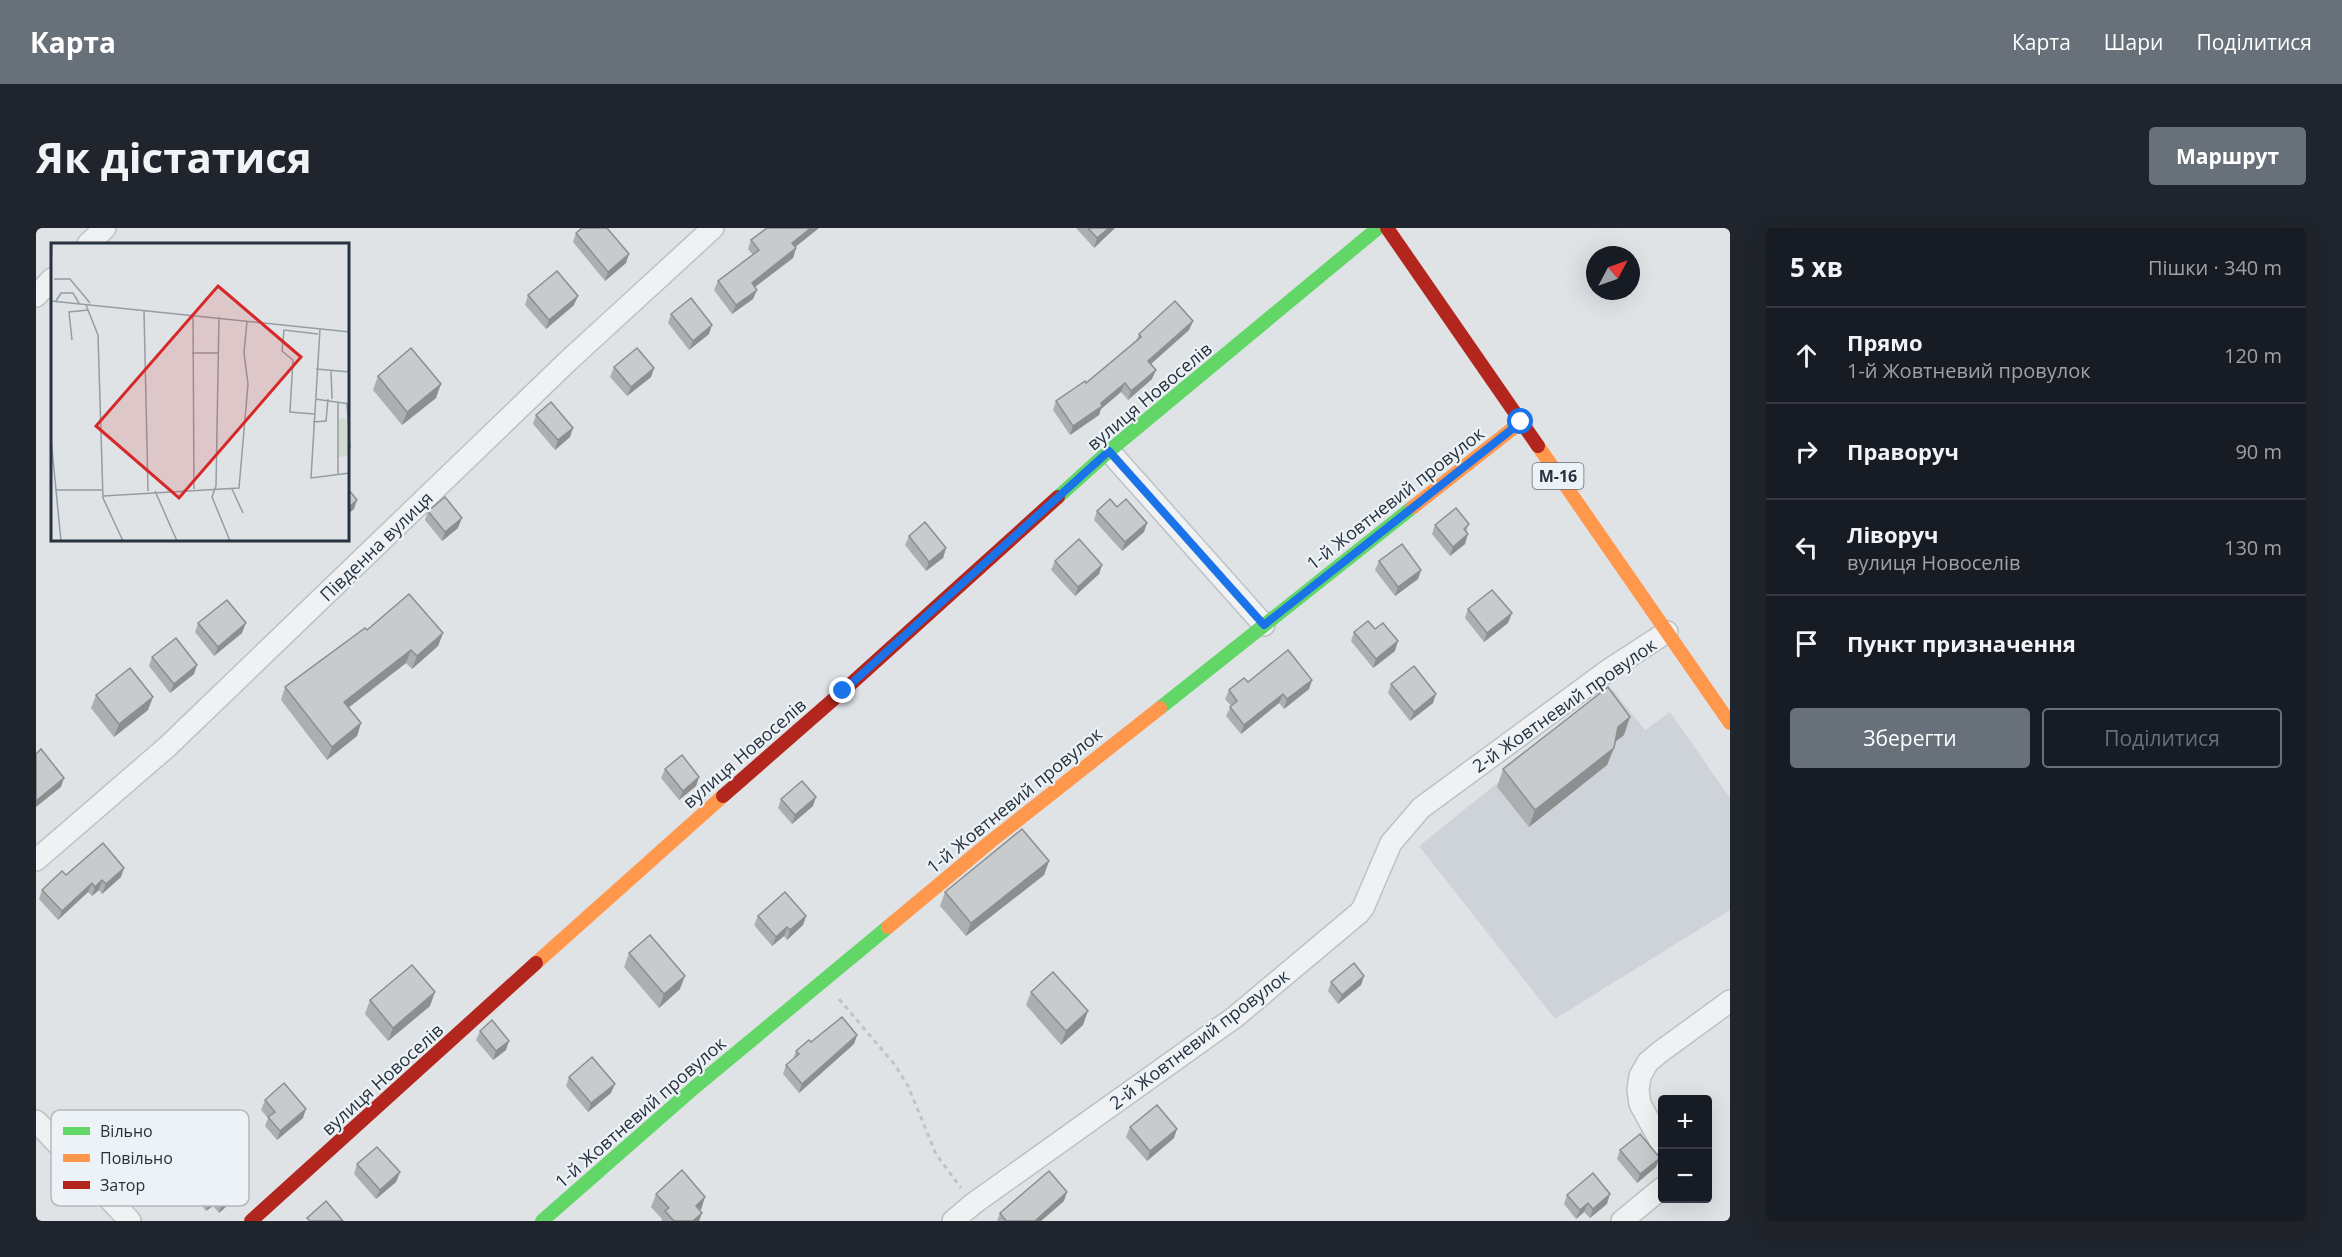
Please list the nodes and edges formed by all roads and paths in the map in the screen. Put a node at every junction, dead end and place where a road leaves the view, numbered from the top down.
1 (105, 228) edge
2 (712, 228) edge
3 (1378, 228) edge
4 (1387, 228) edge
5 (89, 243) edge
6 (51, 280) edge
7 (36, 296) edge
8 (1521, 422) junction
9 (1109, 451) junction
10 (1264, 625) junction
11 (1667, 632) junction
12 (1730, 723) edge
13 (36, 860) edge
14 (822, 979) junction
15 (1730, 1001) edge
16 (36, 1122) edge
17 (1658, 1137) edge
18 (51, 1138) edge
19 (1658, 1191) edge
20 (973, 1204) junction
21 (116, 1206) edge
22 (130, 1221) edge
23 (250, 1221) edge
24 (542, 1221) edge
25 (953, 1221) edge
26 (1622, 1221) edge

1 - 5 street
2 - 13 street, Південна вулиця
3 - 9 main road, вулиця Новоселів
4 - 8 main road, М-16
6 - 7 street
8 - 10 main road, 1-й Жовтневий провулок
8 - 11 main road, М-16
9 - 10 street
9 - 23 main road, вулиця Новоселів
10 - 14 main road, 1-й Жовтневий провулок
11 - 12 main road, М-16
11 - 20 street, 2-й Жовтневий провулок
14 - 20 path
14 - 24 main road, 1-й Жовтневий провулок
15 - 17 street
16 - 18 street
19 - 26 street
20 - 25 street, 2-й Жовтневий провулок
21 - 22 street

